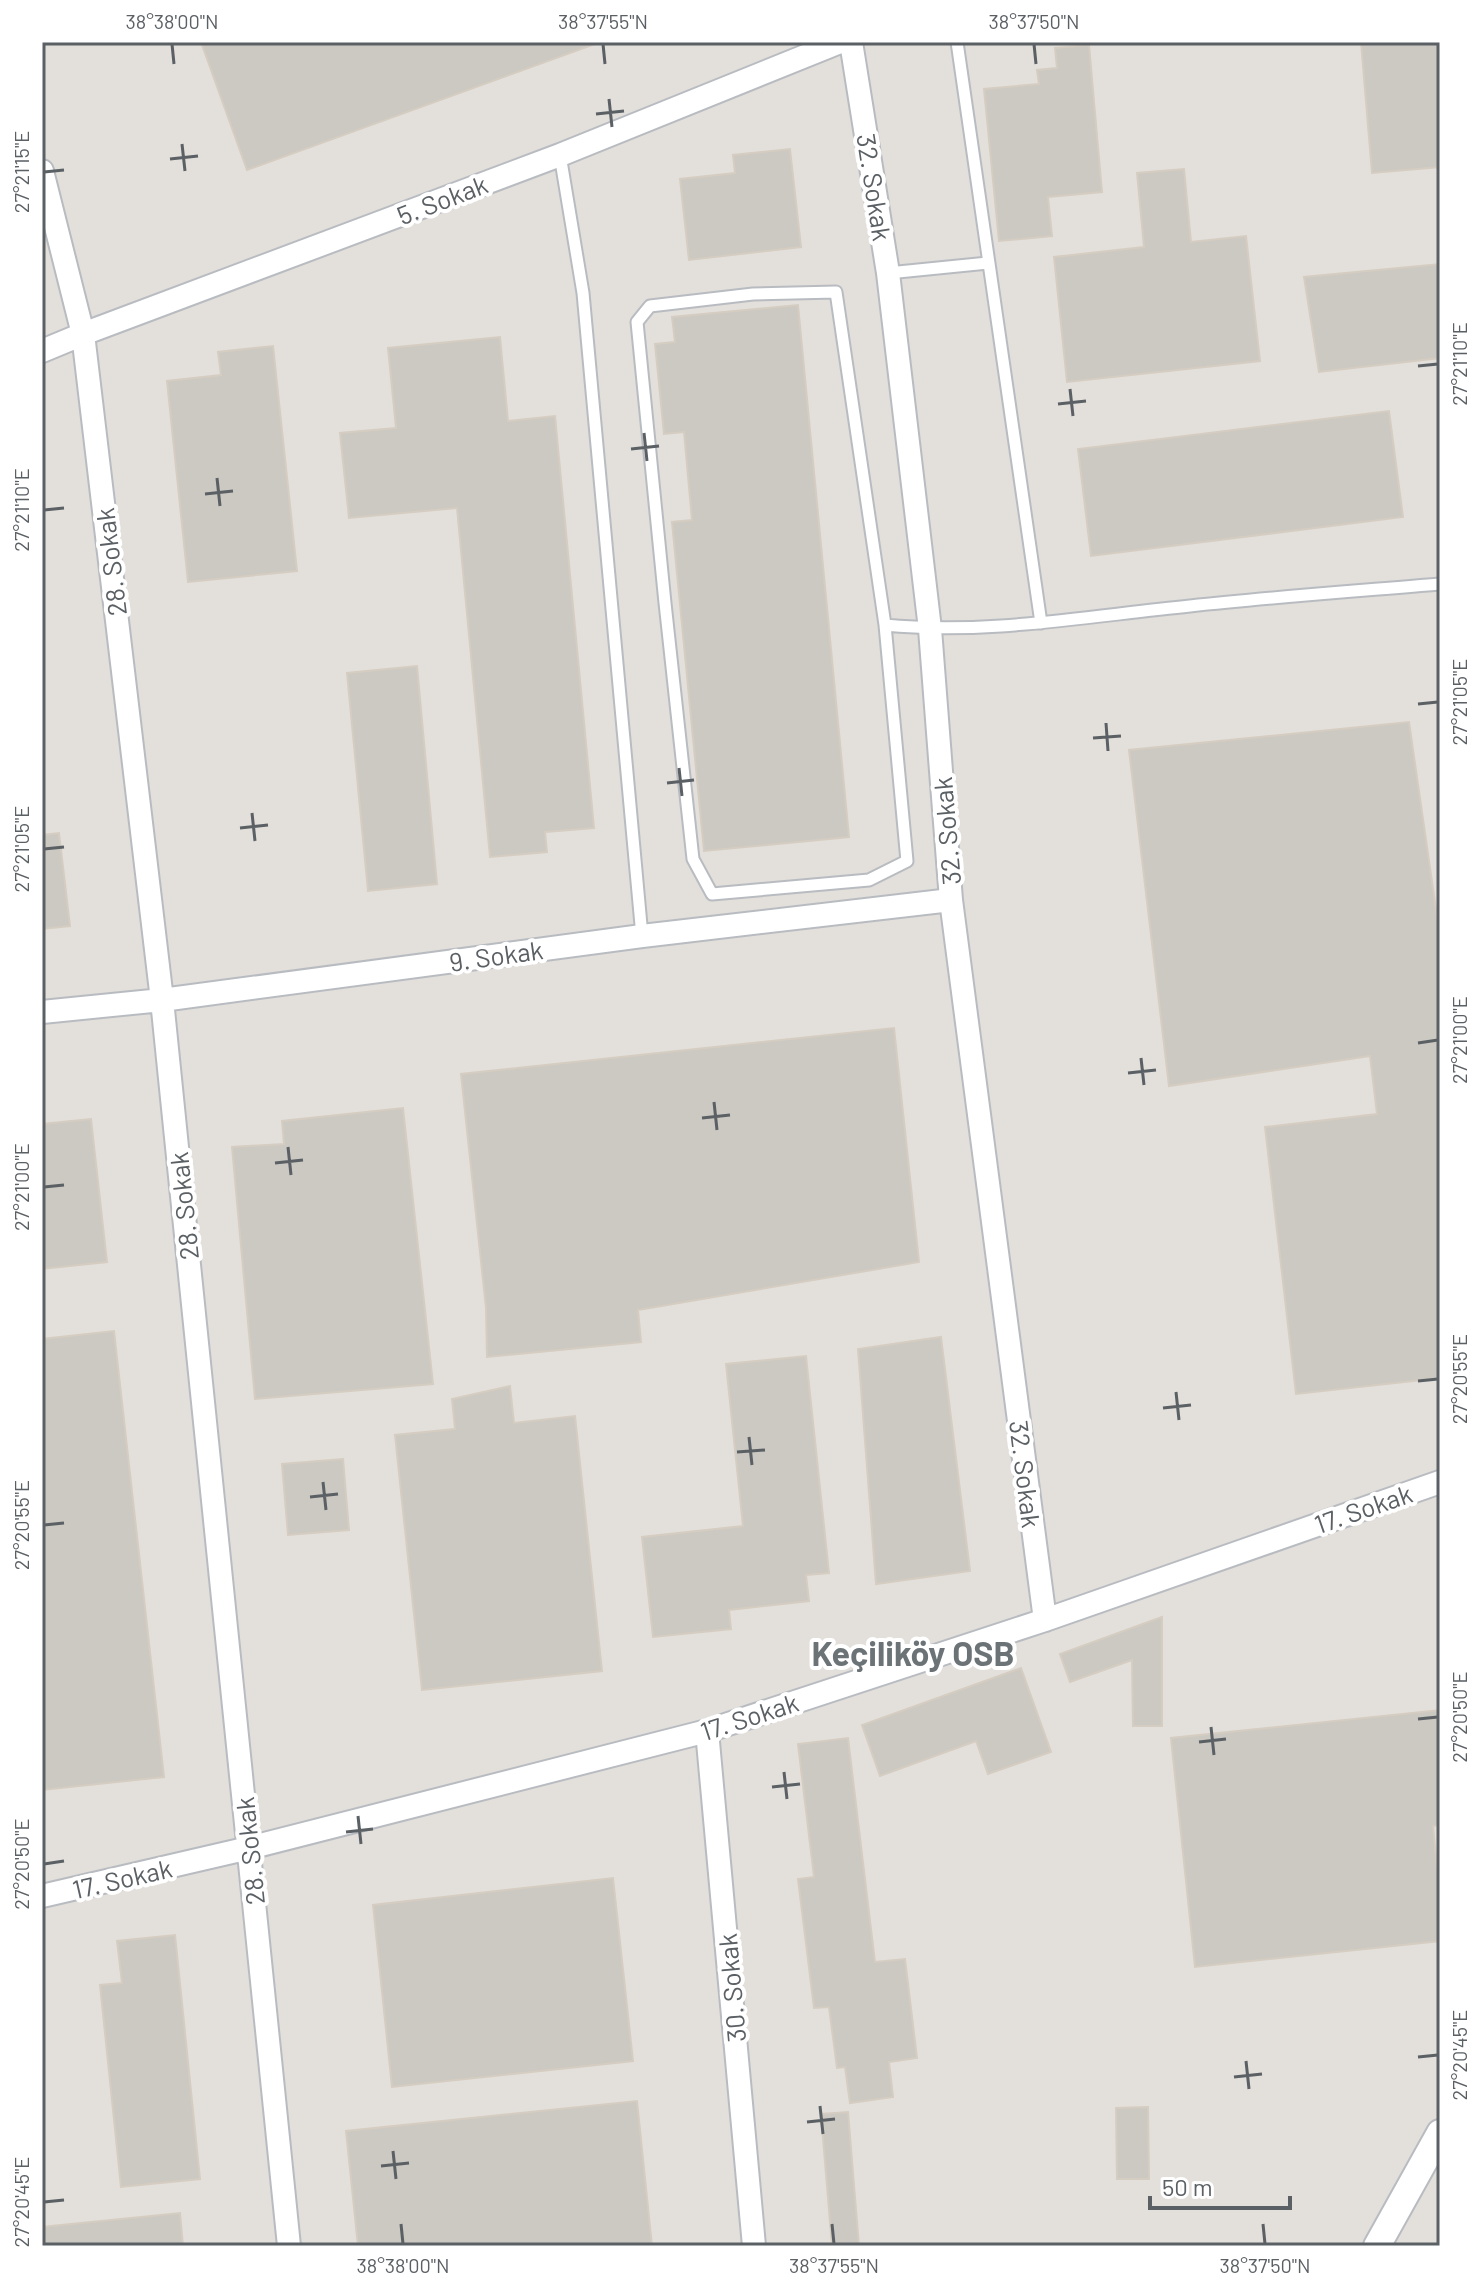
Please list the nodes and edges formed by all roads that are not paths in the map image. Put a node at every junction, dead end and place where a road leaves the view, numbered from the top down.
1 (840, 42) edge
2 (851, 42) edge
3 (957, 42) edge
4 (560, 155) junction
5 (42, 171) edge
6 (988, 263) junction
7 (888, 273) junction
8 (83, 334) junction
9 (42, 351) edge
10 (1440, 584) edge
11 (1041, 623) junction
12 (885, 625) junction
13 (930, 629) junction
14 (951, 900) junction
15 (642, 936) junction
16 (162, 1000) junction
17 (42, 1012) edge
18 (1440, 1482) edge
19 (1045, 1620) junction
20 (707, 1731) junction
21 (249, 1848) junction
22 (42, 1896) edge
23 (1440, 2133) edge
24 (289, 2246) edge
25 (754, 2246) edge
26 (1377, 2246) edge

1 - 4 street, 5. Sokak
2 - 7 street, 32. Sokak
3 - 6 lane
4 - 8 street, 5. Sokak
4 - 15 lane
5 - 8 street, 28. Sokak
6 - 7 lane
6 - 11 lane
7 - 13 street, 32. Sokak
8 - 9 street, 5. Sokak
8 - 16 street, 28. Sokak
10 - 11 lane
11 - 13 lane
12 - 12 lane
12 - 13 lane
13 - 14 street, 32. Sokak
14 - 15 street, 9. Sokak
14 - 19 street, 32. Sokak
15 - 16 street, 9. Sokak
16 - 17 street, 9. Sokak
16 - 21 street, 28. Sokak
18 - 19 street, 17. Sokak
19 - 20 street, 17. Sokak
20 - 21 street, 17. Sokak
20 - 25 street, 30. Sokak
21 - 22 street, 17. Sokak
21 - 24 street, 28. Sokak
23 - 26 street

